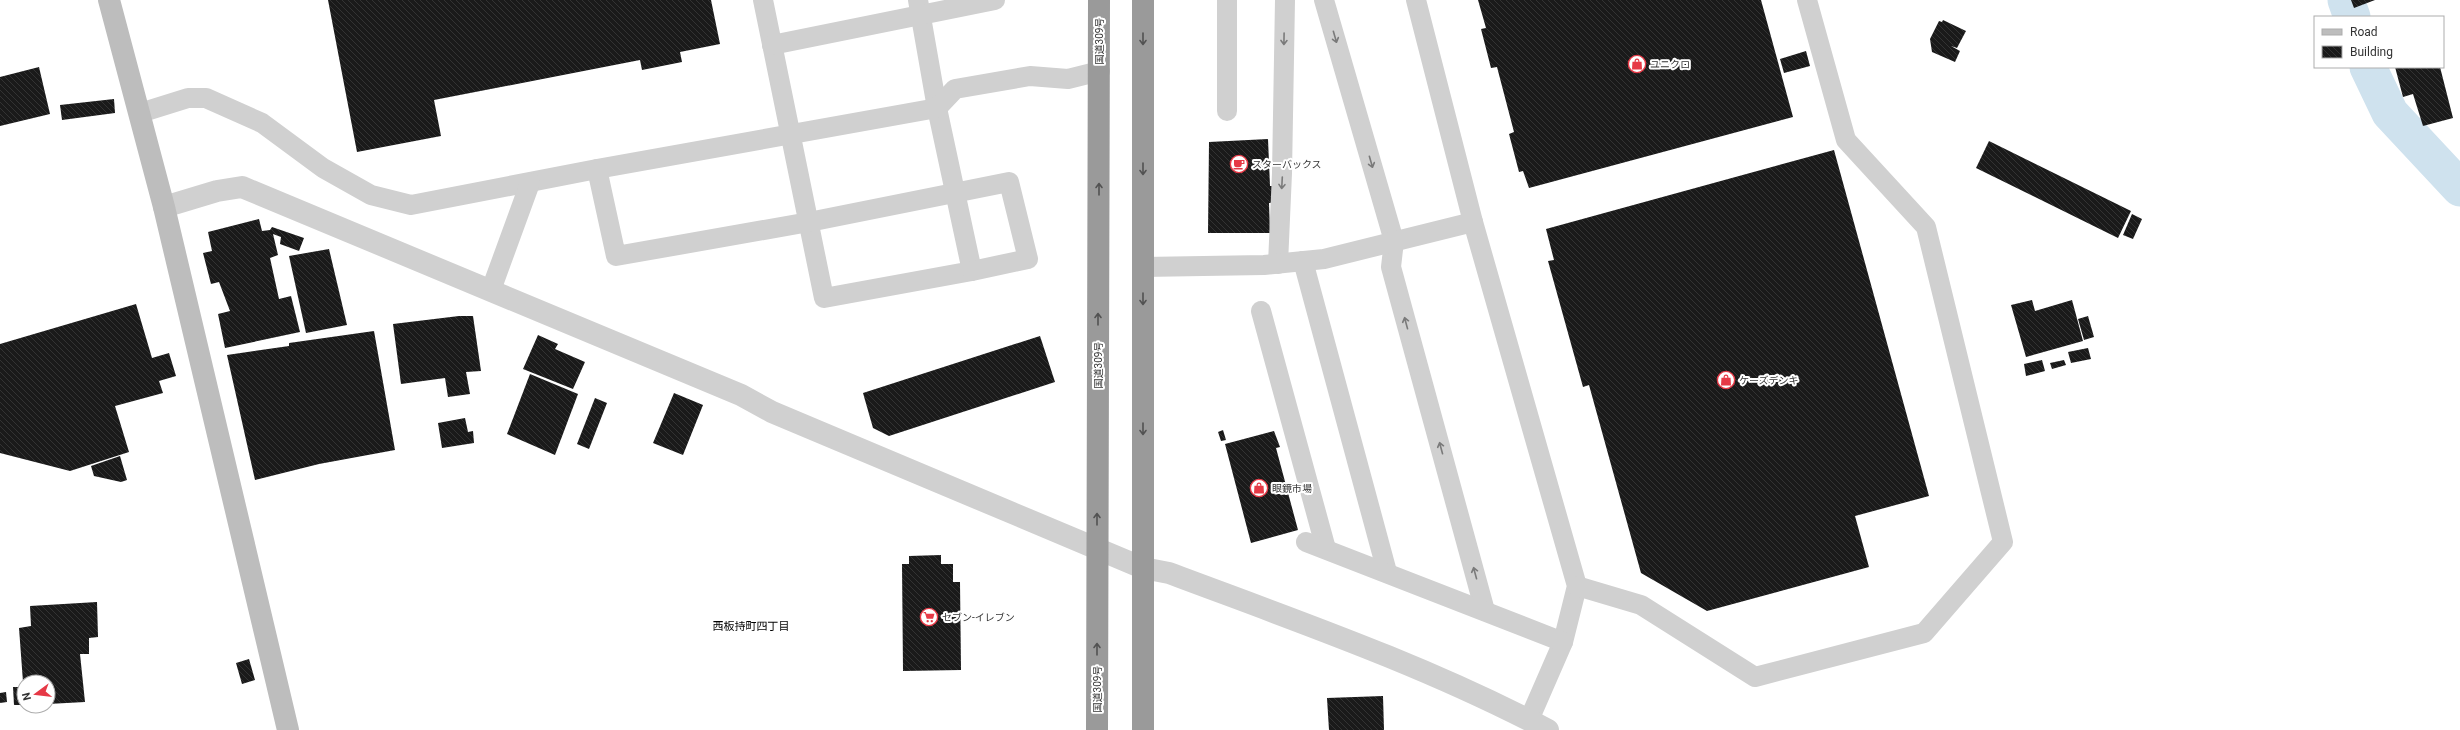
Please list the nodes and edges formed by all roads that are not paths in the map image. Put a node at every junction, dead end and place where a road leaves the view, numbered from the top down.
1 (109, 0) edge
2 (763, 0) edge
3 (995, 0) edge
4 (1099, 0) edge
5 (1143, 0) edge
6 (1227, 0) edge
7 (1285, 0) edge
8 (1324, 0) edge
9 (1416, 0) edge
10 (1807, 0) edge
11 (920, 8) edge
12 (772, 45) junction
13 (1100, 71) junction
14 (937, 108) junction
15 (1227, 111) dead end
16 (140, 113) junction
17 (789, 134) junction
18 (596, 169) junction
19 (530, 183) junction
20 (954, 194) junction
21 (164, 207) junction
22 (809, 222) junction
23 (1473, 222) junction
24 (1394, 241) junction
25 (1303, 261) junction
26 (1278, 264) junction
27 (1143, 267) junction
28 (972, 271) junction
29 (491, 290) junction
30 (1261, 311) dead end
31 (1306, 542) dead end
32 (1097, 549) junction
33 (1326, 549) junction
34 (1143, 568) junction
35 (1387, 572) junction
36 (1577, 586) junction
37 (1485, 611) junction
38 (1563, 642) junction
39 (1529, 720) junction
40 (288, 730) edge
41 (1097, 730) edge
42 (1142, 730) edge
43 (1548, 730) edge

1 - 16 street
2 - 12 lane
3 - 11 lane
4 - 13 highway, 国道309号
5 -> 27 highway
6 - 15 lane
7 -> 26 lane
8 -> 24 lane
9 - 23 lane
10 - 36 lane
11 - 12 lane
11 - 14 lane
12 - 17 lane
13 - 14 lane
32 -> 13 highway, 国道309号
14 - 17 lane
14 - 20 lane
16 - 19 lane
16 - 21 street
17 - 18 lane
17 - 22 lane
18 - 19 lane
18 - 22 lane
19 - 29 lane
20 - 22 lane
20 - 28 lane
20 - 28 lane
21 - 29 street
21 - 40 street
22 - 28 lane
23 - 24 lane
23 - 36 lane
24 - 25 lane
37 -> 24 lane
25 - 26 lane
25 - 35 lane
26 - 27 lane
27 -> 34 highway
29 - 32 street
30 - 33 lane
31 - 33 lane
32 - 34 street
41 -> 32 highway, 国道309号
33 - 35 lane
34 - 39 street
34 - 42 highway
35 - 37 lane
36 - 38 lane
37 - 38 lane
38 - 39 lane
39 - 43 street

